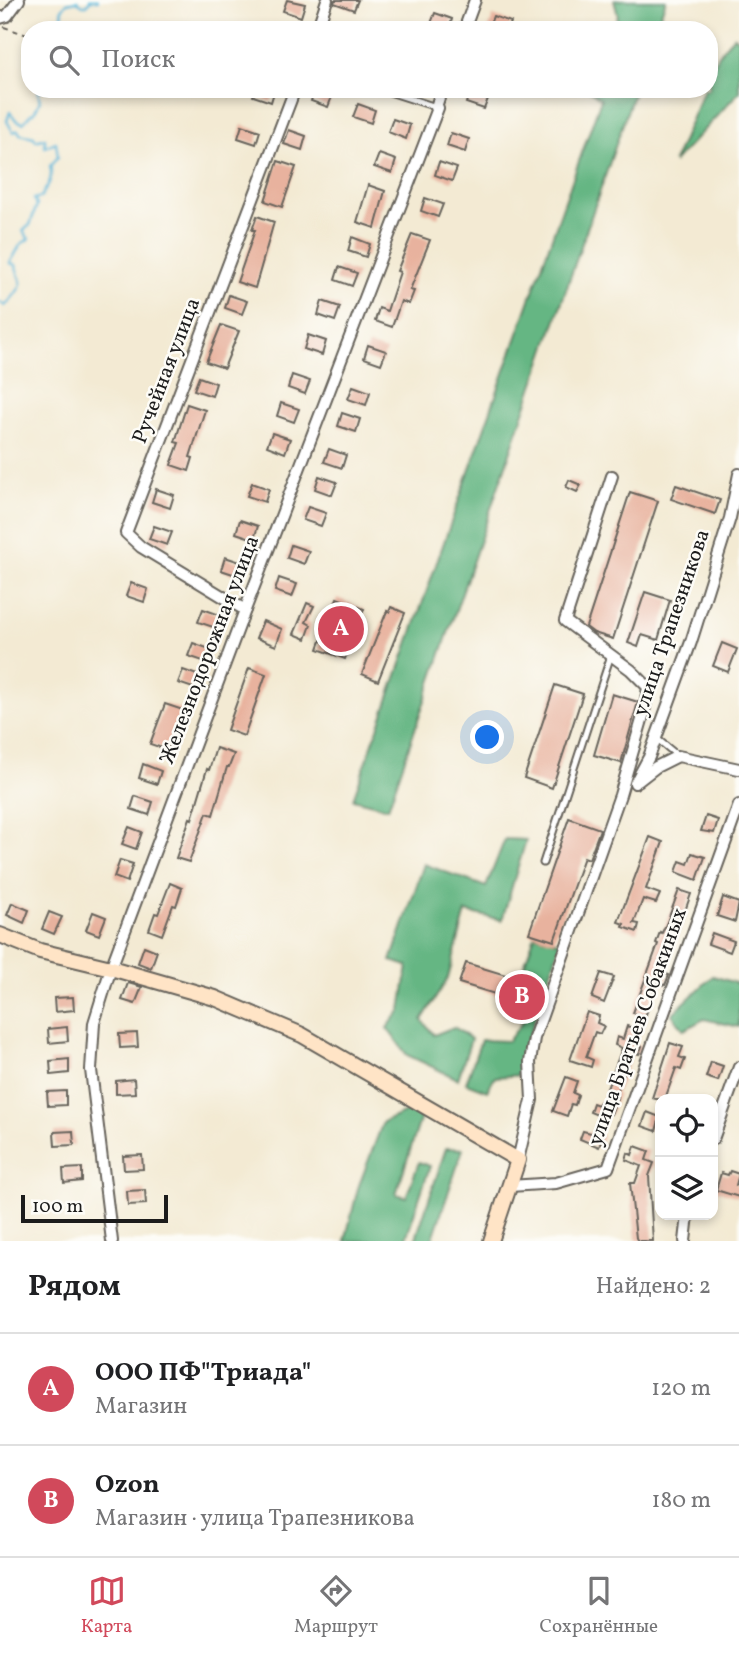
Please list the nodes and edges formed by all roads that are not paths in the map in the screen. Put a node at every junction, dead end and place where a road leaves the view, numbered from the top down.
1 (19, 0) edge
2 (327, 0) edge
3 (474, 0) edge
4 (0, 18) edge
5 (320, 21) edge
6 (467, 21) edge
7 (292, 98) edge
8 (408, 98) edge
9 (439, 98) edge
10 (436, 107) junction
11 (739, 474) edge
12 (612, 477) dead end
13 (245, 610) junction
14 (611, 655) junction
15 (655, 738) junction
16 (678, 756) junction
17 (739, 769) edge
18 (635, 783) junction
19 (620, 795) junction
20 (739, 805) edge
21 (543, 863) dead end
22 (0, 935) edge
23 (111, 968) junction
24 (739, 1067) edge
25 (718, 1125) edge
26 (518, 1160) junction
27 (510, 1186) junction
28 (687, 1220) edge
29 (112, 1241) edge
30 (491, 1241) edge
31 (685, 1241) edge

1 - 4 street
2 - 5 street
3 - 6 street
7 - 13 street, Ручейная улица
8 - 10 lane
9 - 10 street, Железнодорожная улица
10 - 13 street, Железнодорожная улица
11 - 15 street, улица Трапезникова
12 - 14 street
13 - 23 street, Железнодорожная улица
14 - 19 street
14 - 21 lane
15 - 16 lane
15 - 18 street, улица Трапезникова
16 - 17 street
16 - 18 street
18 - 19 street
19 - 26 street
20 - 27 street, улица Братьев Собакиных
22 - 23 street
23 - 26 street
23 - 29 street, Железнодорожная улица
24 - 25 street
26 - 27 street
27 - 30 street
28 - 31 street

